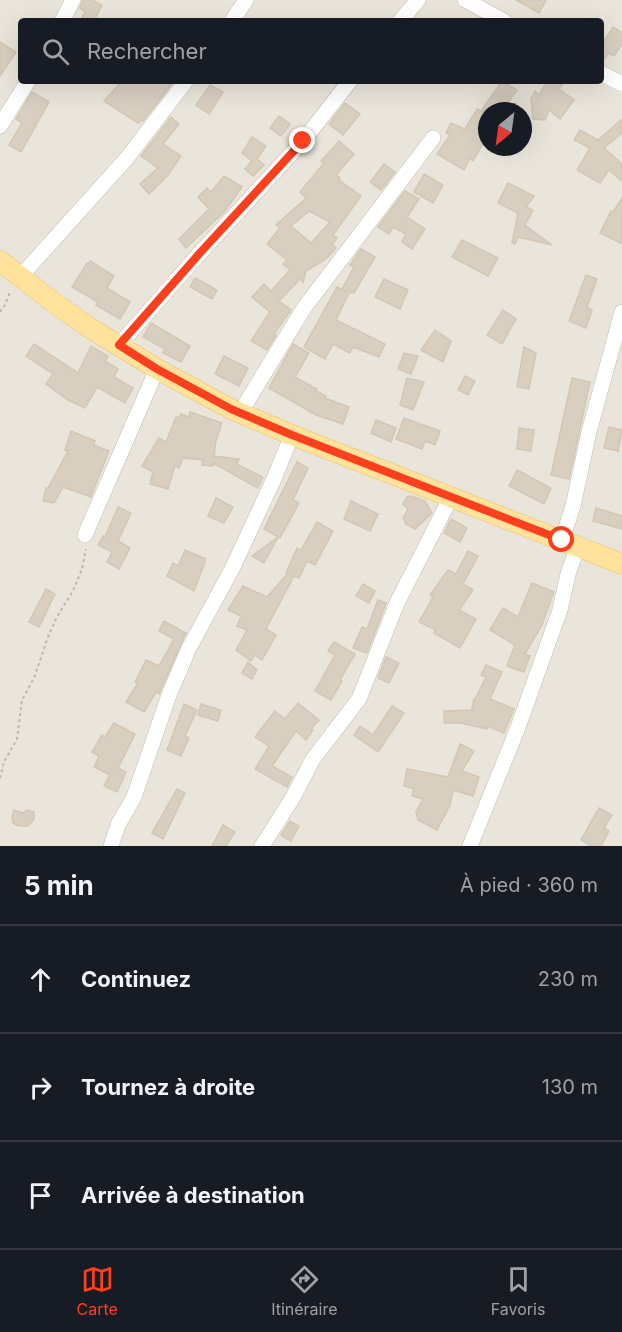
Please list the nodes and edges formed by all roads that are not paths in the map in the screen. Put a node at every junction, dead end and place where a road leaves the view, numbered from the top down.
1 (73, 0) edge
2 (246, 0) edge
3 (418, 0) edge
4 (465, 0) edge
5 (64, 18) edge
6 (234, 18) edge
7 (403, 18) edge
8 (498, 18) edge
9 (604, 75) edge
10 (26, 84) edge
11 (184, 84) edge
12 (348, 84) edge
13 (622, 84) edge
14 (0, 126) edge
15 (434, 138) dead end
16 (0, 261) edge
17 (20, 277) junction
18 (622, 312) edge
19 (119, 345) junction
20 (157, 369) junction
21 (240, 413) junction
22 (292, 435) junction
23 (451, 497) junction
24 (85, 535) road end
25 (570, 543) junction
26 (622, 564) edge
27 (111, 846) edge
28 (262, 846) edge
29 (470, 846) edge

1 - 5 street
2 - 6 street
3 - 7 street
4 - 8 street
9 - 13 street
10 - 14 street
11 - 17 street
12 - 19 street
15 - 21 street
16 - 17 main road
17 - 19 main road
18 - 25 street
19 - 20 main road
20 - 21 main road
20 - 24 street
21 - 22 main road
22 - 23 main road
22 - 27 street
23 - 25 main road
23 - 28 street
25 - 26 main road
25 - 29 street

